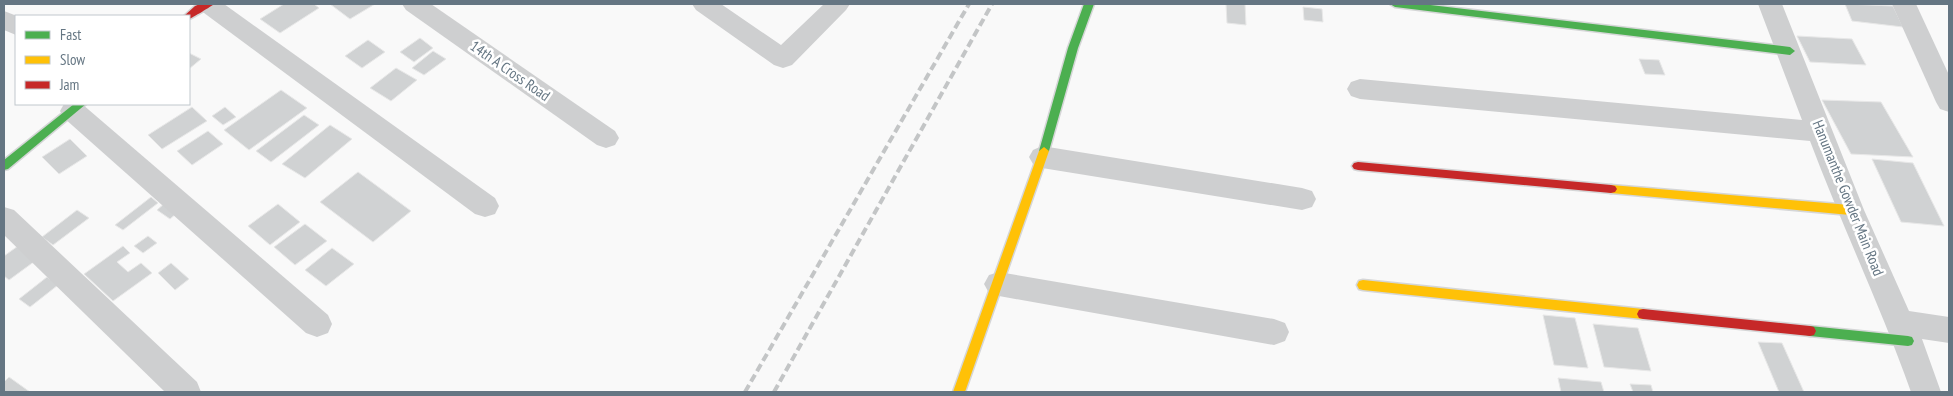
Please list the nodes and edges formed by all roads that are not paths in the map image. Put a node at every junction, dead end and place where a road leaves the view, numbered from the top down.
1 (208, 4) edge
2 (414, 4) edge
3 (704, 4) edge
4 (838, 4) edge
5 (1089, 4) edge
6 (1395, 4) edge
7 (1770, 4) edge
8 (1904, 4) edge
9 (190, 15) edge
10 (1790, 51) junction
11 (1360, 89) dead end
12 (1949, 102) edge
13 (77, 107) edge
14 (1820, 132) junction
15 (606, 138) dead end
16 (1042, 157) junction
17 (4, 166) edge
18 (1358, 166) dead end
19 (1302, 199) dead end
20 (485, 206) dead end
21 (1850, 210) junction
22 (4, 218) edge
23 (998, 284) junction
24 (1363, 285) dead end
25 (317, 324) dead end
26 (1949, 330) edge
27 (1274, 332) dead end
28 (1904, 332) junction
29 (186, 392) edge
30 (959, 392) edge
31 (1926, 392) edge

1 - 9 street
1 - 20 street
2 - 15 street, 14th A Cross Road
3 - 4 street
5 - 16 street
6 - 10 street
7 - 10 street, Hanumanthe Gowder Main Road
8 - 12 street
10 - 14 street, Hanumanthe Gowder Main Road
11 - 14 street
13 - 17 street
13 - 25 street
14 - 21 street, Hanumanthe Gowder Main Road
16 - 19 street
16 - 23 street
18 - 21 street
21 - 28 street, Hanumanthe Gowder Main Road
22 - 29 street
23 - 27 street
23 - 30 street
24 - 28 street
26 - 28 street
28 - 31 street, Hanumanthe Gowder Main Road

